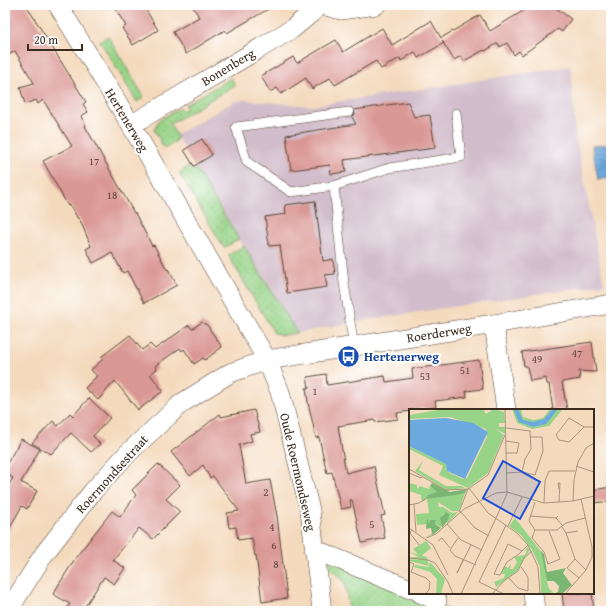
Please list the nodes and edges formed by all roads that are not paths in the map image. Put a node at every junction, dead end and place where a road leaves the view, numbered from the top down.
1 (58, 5) edge
2 (322, 5) edge
3 (376, 5) edge
4 (349, 112) dead end
5 (456, 113) dead end
6 (131, 125) junction
7 (334, 186) junction
8 (611, 304) edge
9 (494, 324) junction
10 (354, 347) junction
11 (267, 360) junction
12 (506, 409) edge
13 (314, 548) junction
14 (409, 589) edge
15 (422, 594) edge
16 (533, 594) edge
17 (437, 601) dead end
18 (8, 611) edge
19 (322, 611) edge
20 (535, 611) edge

1 - 6 street, Hertenerweg
2 - 3 street
2 - 6 street, Bonenberg
4 - 7 lane
5 - 7 lane
6 - 11 street, Hertenerweg
7 - 10 lane
8 - 9 street, Roerderweg
9 - 10 street, Roerderweg
9 - 12 street
10 - 11 street, Roerderweg
11 - 13 street, Oude Roermondseweg
11 - 18 street, Roermondsestraat
13 - 14 street
13 - 19 street, Oude Roermondseweg
15 - 17 street
16 - 20 street

